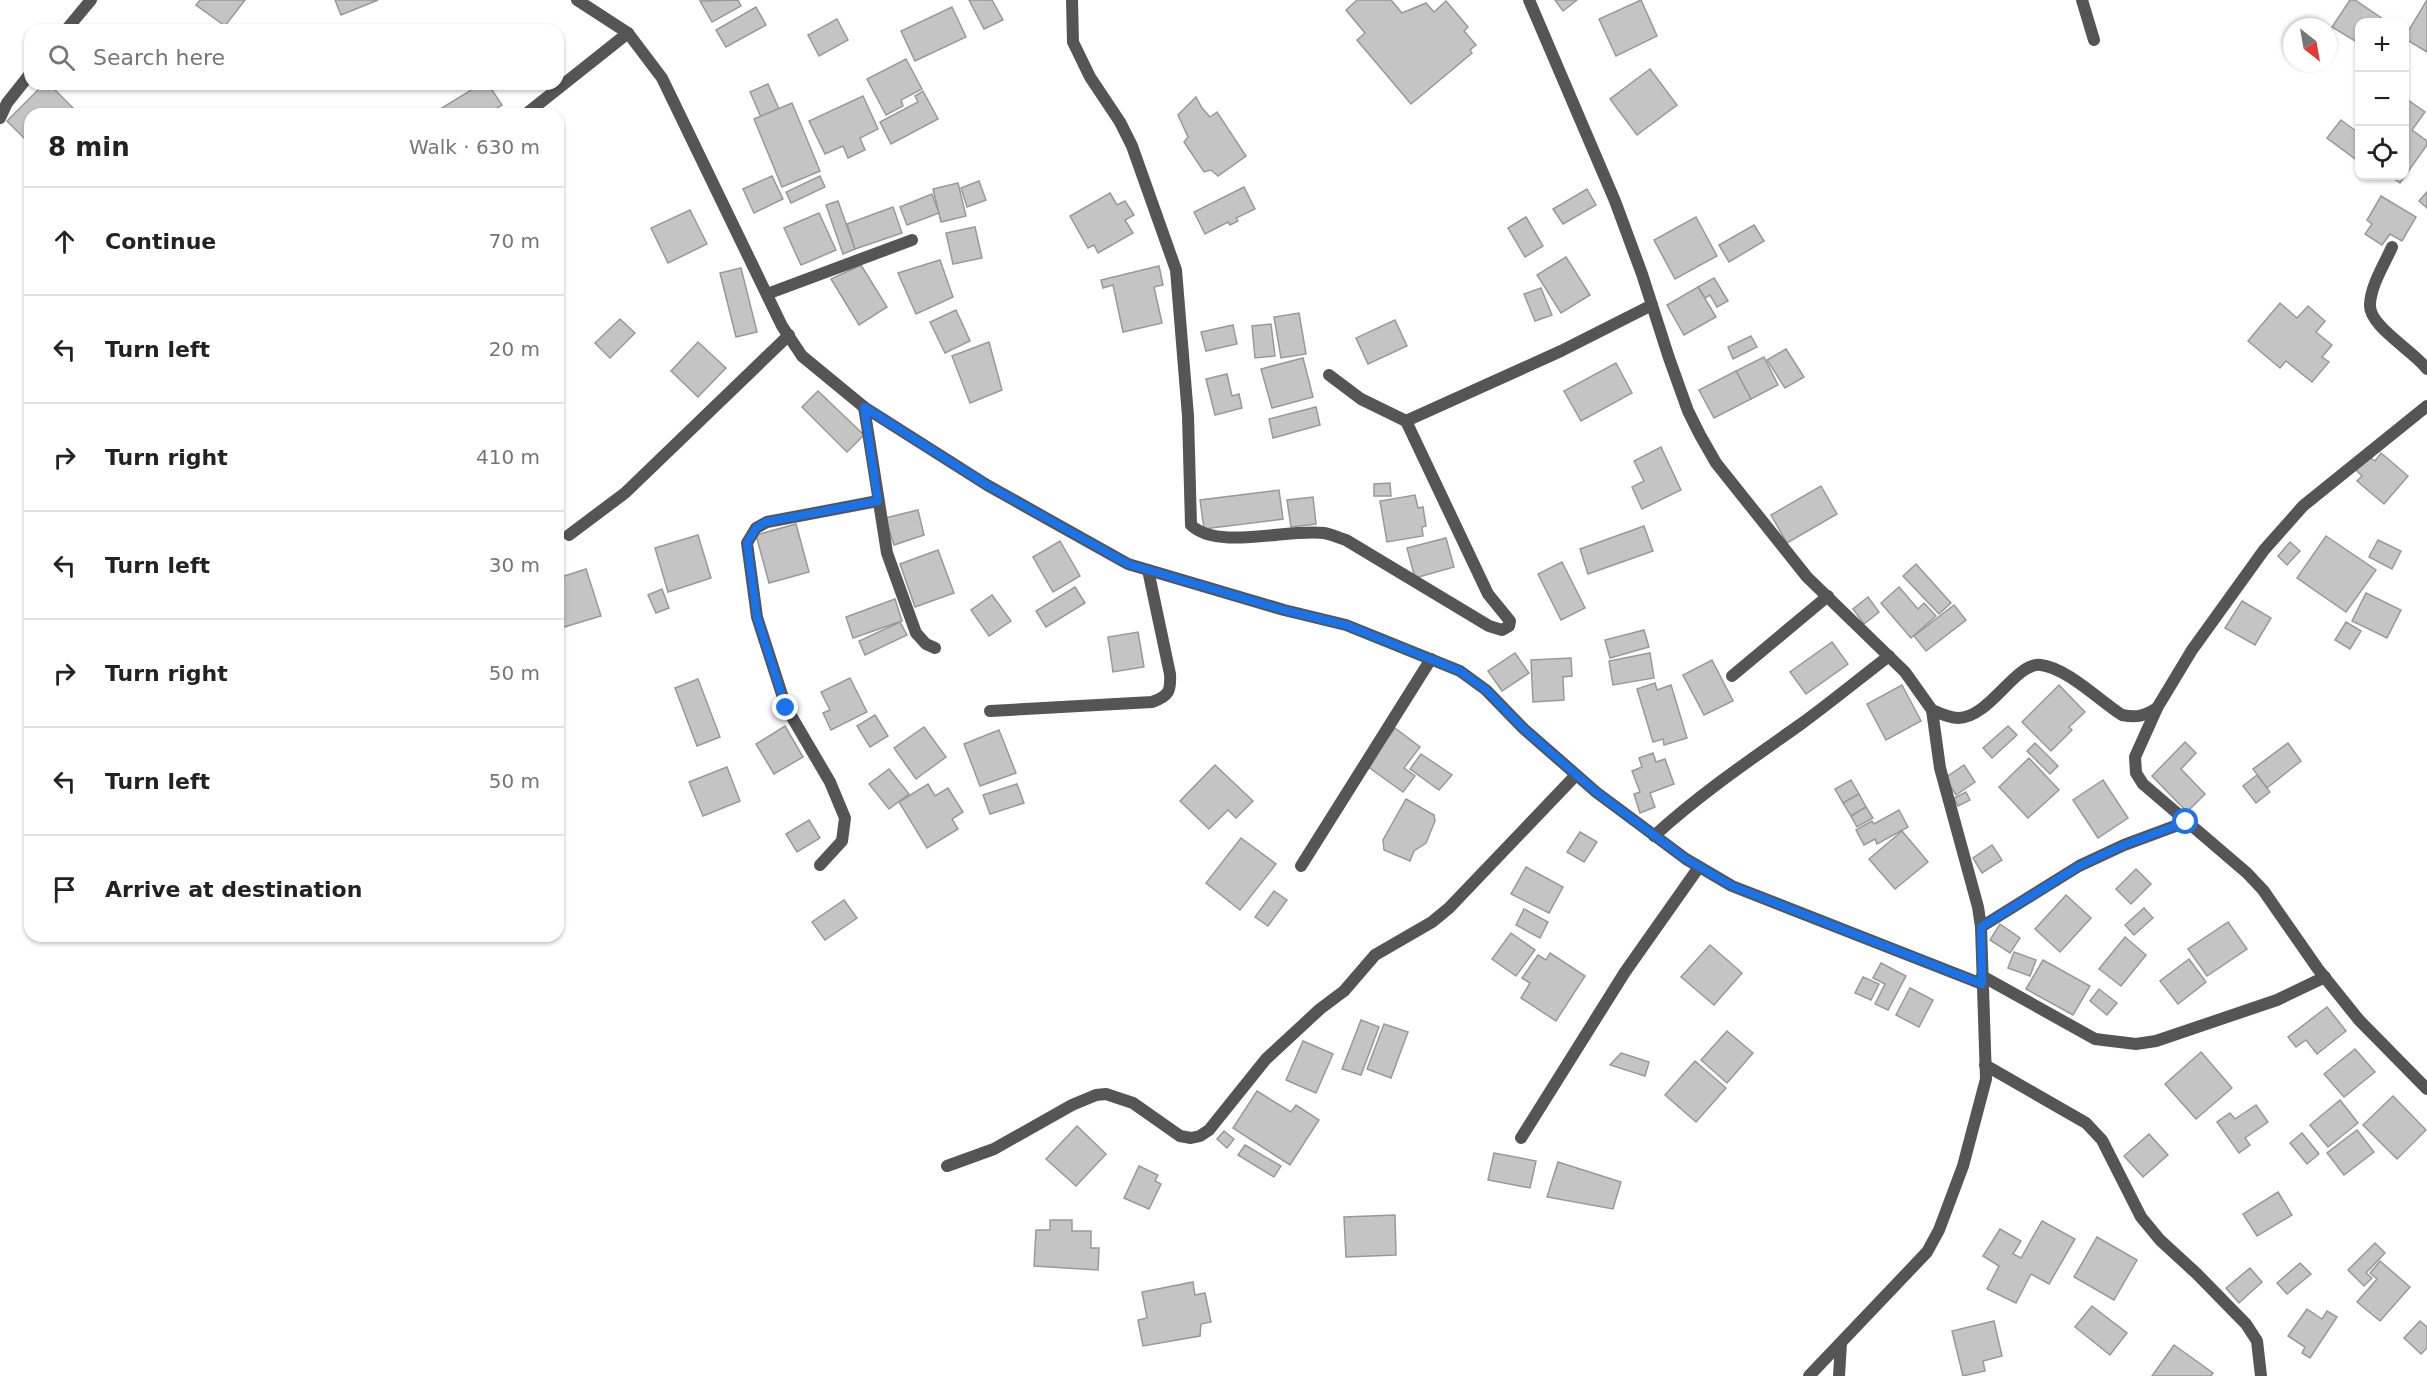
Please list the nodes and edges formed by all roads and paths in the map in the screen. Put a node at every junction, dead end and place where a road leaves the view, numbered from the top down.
1 (90, 0) edge
2 (577, 0) edge
3 (1072, 0) edge
4 (1529, 0) edge
5 (2082, 0) edge
6 (71, 24) edge
7 (628, 33) junction
8 (2094, 40) dead end
9 (24, 82) edge
10 (564, 84) edge
11 (556, 90) edge
12 (534, 108) edge
13 (0, 118) edge
14 (912, 240) dead end
15 (2392, 247) dead end
16 (767, 294) junction
17 (1652, 305) junction
18 (789, 335) junction
19 (2427, 369) edge
20 (1329, 375) dead end
21 (2427, 406) edge
22 (864, 407) junction
23 (1406, 421) junction
24 (878, 501) junction
25 (569, 536) dead end
26 (1148, 570) junction
27 (1828, 596) junction
28 (935, 648) dead end
29 (1889, 656) junction
30 (1431, 659) junction
31 (1732, 676) dead end
32 (2157, 708) junction
33 (1932, 710) junction
34 (990, 711) dead end
35 (1576, 775) junction
36 (2186, 822) junction
37 (1654, 836) junction
38 (820, 865) dead end
39 (1301, 866) dead end
40 (1699, 867) junction
41 (1981, 927) junction
42 (2325, 977) junction
43 (1982, 980) junction
44 (1985, 1065) junction
45 (2427, 1089) edge
46 (1521, 1138) dead end
47 (947, 1166) dead end
48 (1840, 1343) junction
49 (1809, 1376) edge
50 (1839, 1376) edge
51 (2261, 1376) edge

1 - 6 street
2 - 7 street
3 - 23 street
4 - 17 street
5 - 8 street
7 - 10 street
7 - 16 street
9 - 13 street
11 - 12 street
14 - 16 street
15 - 19 street
16 - 18 street
17 - 23 street
17 - 27 street
18 - 22 street
18 - 25 street
20 - 23 street
21 - 32 street
22 - 24 street
22 - 26 street
24 - 28 street
24 - 38 street
26 - 30 street
26 - 34 street
27 - 29 street
27 - 31 street
29 - 33 street
29 - 37 street
30 - 35 street
30 - 39 street
32 - 33 street
32 - 36 street
33 - 41 street
35 - 37 street
35 - 47 street
36 - 41 street
36 - 42 street
37 - 40 street
40 - 43 street
40 - 46 street
41 - 43 street
42 - 43 street
42 - 45 street
43 - 44 street
44 - 48 street
44 - 51 street
48 - 49 street
48 - 50 street

